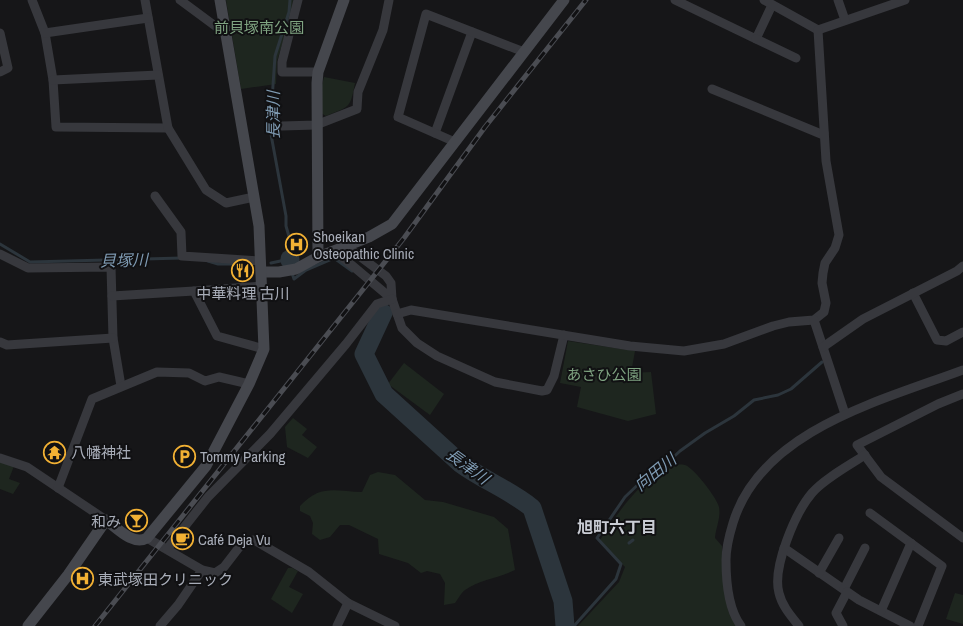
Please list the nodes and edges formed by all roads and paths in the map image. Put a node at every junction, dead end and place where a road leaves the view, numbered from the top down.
1 (32, 0) edge
2 (145, 0) edge
3 (180, 0) edge
4 (220, 0) edge
5 (298, 0) edge
6 (344, 0) edge
7 (389, 0) edge
8 (564, 0) edge
9 (675, 0) edge
10 (838, 0) edge
11 (900, 1) edge
12 (768, 2) edge
13 (148, 18) junction
14 (845, 20) junction
15 (818, 30) junction
16 (472, 32) junction
17 (0, 33) edge
18 (45, 33) junction
19 (226, 34) junction
20 (756, 39) junction
21 (524, 52) junction
22 (796, 58) dead end
23 (0, 72) edge
24 (318, 72) junction
25 (158, 75) junction
26 (53, 80) junction
27 (712, 89) dead end
28 (316, 124) junction
29 (282, 126) dead end
30 (168, 128) junction
31 (435, 133) junction
32 (824, 133) junction
33 (455, 142) junction
34 (155, 196) dead end
35 (254, 197) junction
36 (346, 246) junction
37 (335, 250) junction
38 (0, 254) edge
39 (318, 257) junction
40 (261, 266) junction
41 (963, 266) edge
42 (262, 286) junction
43 (194, 291) junction
44 (913, 292) junction
45 (112, 296) junction
46 (392, 299) junction
47 (398, 314) junction
48 (814, 320) junction
49 (963, 332) edge
50 (564, 335) junction
51 (113, 338) junction
52 (0, 342) edge
53 (823, 347) junction
54 (264, 349) junction
55 (963, 370) edge
56 (250, 384) junction
57 (121, 386) junction
58 (963, 394) edge
59 (845, 414) junction
60 (865, 455) junction
61 (0, 458) edge
62 (58, 488) junction
63 (870, 513) dead end
64 (106, 520) junction
65 (147, 538) junction
66 (839, 538) dead end
67 (963, 538) edge
68 (911, 544) junction
69 (784, 548) junction
70 (864, 548) dead end
71 (167, 549) junction
72 (202, 570) junction
73 (819, 573) junction
74 (846, 591) junction
75 (348, 603) junction
76 (881, 611) junction
77 (28, 626) edge
78 (160, 626) edge
79 (337, 626) edge
80 (395, 626) edge
81 (741, 626) edge
82 (798, 626) edge
83 (843, 626) edge
84 (910, 626) edge
85 (918, 626) edge

1 - 18 street
2 - 13 street
3 - 19 street
4 - 19 street
5 - 24 street
6 - 24 street
7 - 28 street
8 - 21 street
9 - 20 street
10 - 14 street
11 - 14 street
12 - 15 street
12 - 20 street
13 - 18 street
13 - 25 street
14 - 15 street
15 - 32 street
16 - 21 street
16 - 31 street
16 - 31 street
17 - 23 street
18 - 26 street
19 - 35 street
20 - 22 street
21 - 33 street
24 - 28 street
25 - 26 street
25 - 30 street
26 - 30 street
27 - 32 street
28 - 29 street
28 - 39 street
30 - 35 street
31 - 33 street
32 - 48 street
33 - 36 street
34 - 40 street
35 - 40 street
36 - 37 street
36 - 46 street
37 - 39 street
37 - 46 street
38 - 45 street
39 - 40 street
40 - 42 street
41 - 44 street
42 - 43 street
42 - 54 street
43 - 45 street
43 - 54 street
44 - 49 street
44 - 53 street
45 - 51 street
46 - 47 street
46 - 71 street
47 - 50 street
47 - 50 street
48 - 50 street
48 - 53 street
51 - 52 street
51 - 57 street
53 - 59 street
54 - 56 street
55 - 59 street
56 - 57 street
56 - 65 street
57 - 62 street
58 - 60 street
59 - 81 street
60 - 67 street
60 - 69 street
61 - 62 street
62 - 64 street
63 - 68 street
64 - 65 street
64 - 77 street
65 - 71 street
66 - 73 street
68 - 76 street
68 - 85 street
69 - 73 street
69 - 82 street
70 - 74 street
71 - 72 street
72 - 75 street
72 - 78 street
73 - 74 street
74 - 76 street
74 - 83 street
75 - 79 street
75 - 80 street
76 - 84 street

